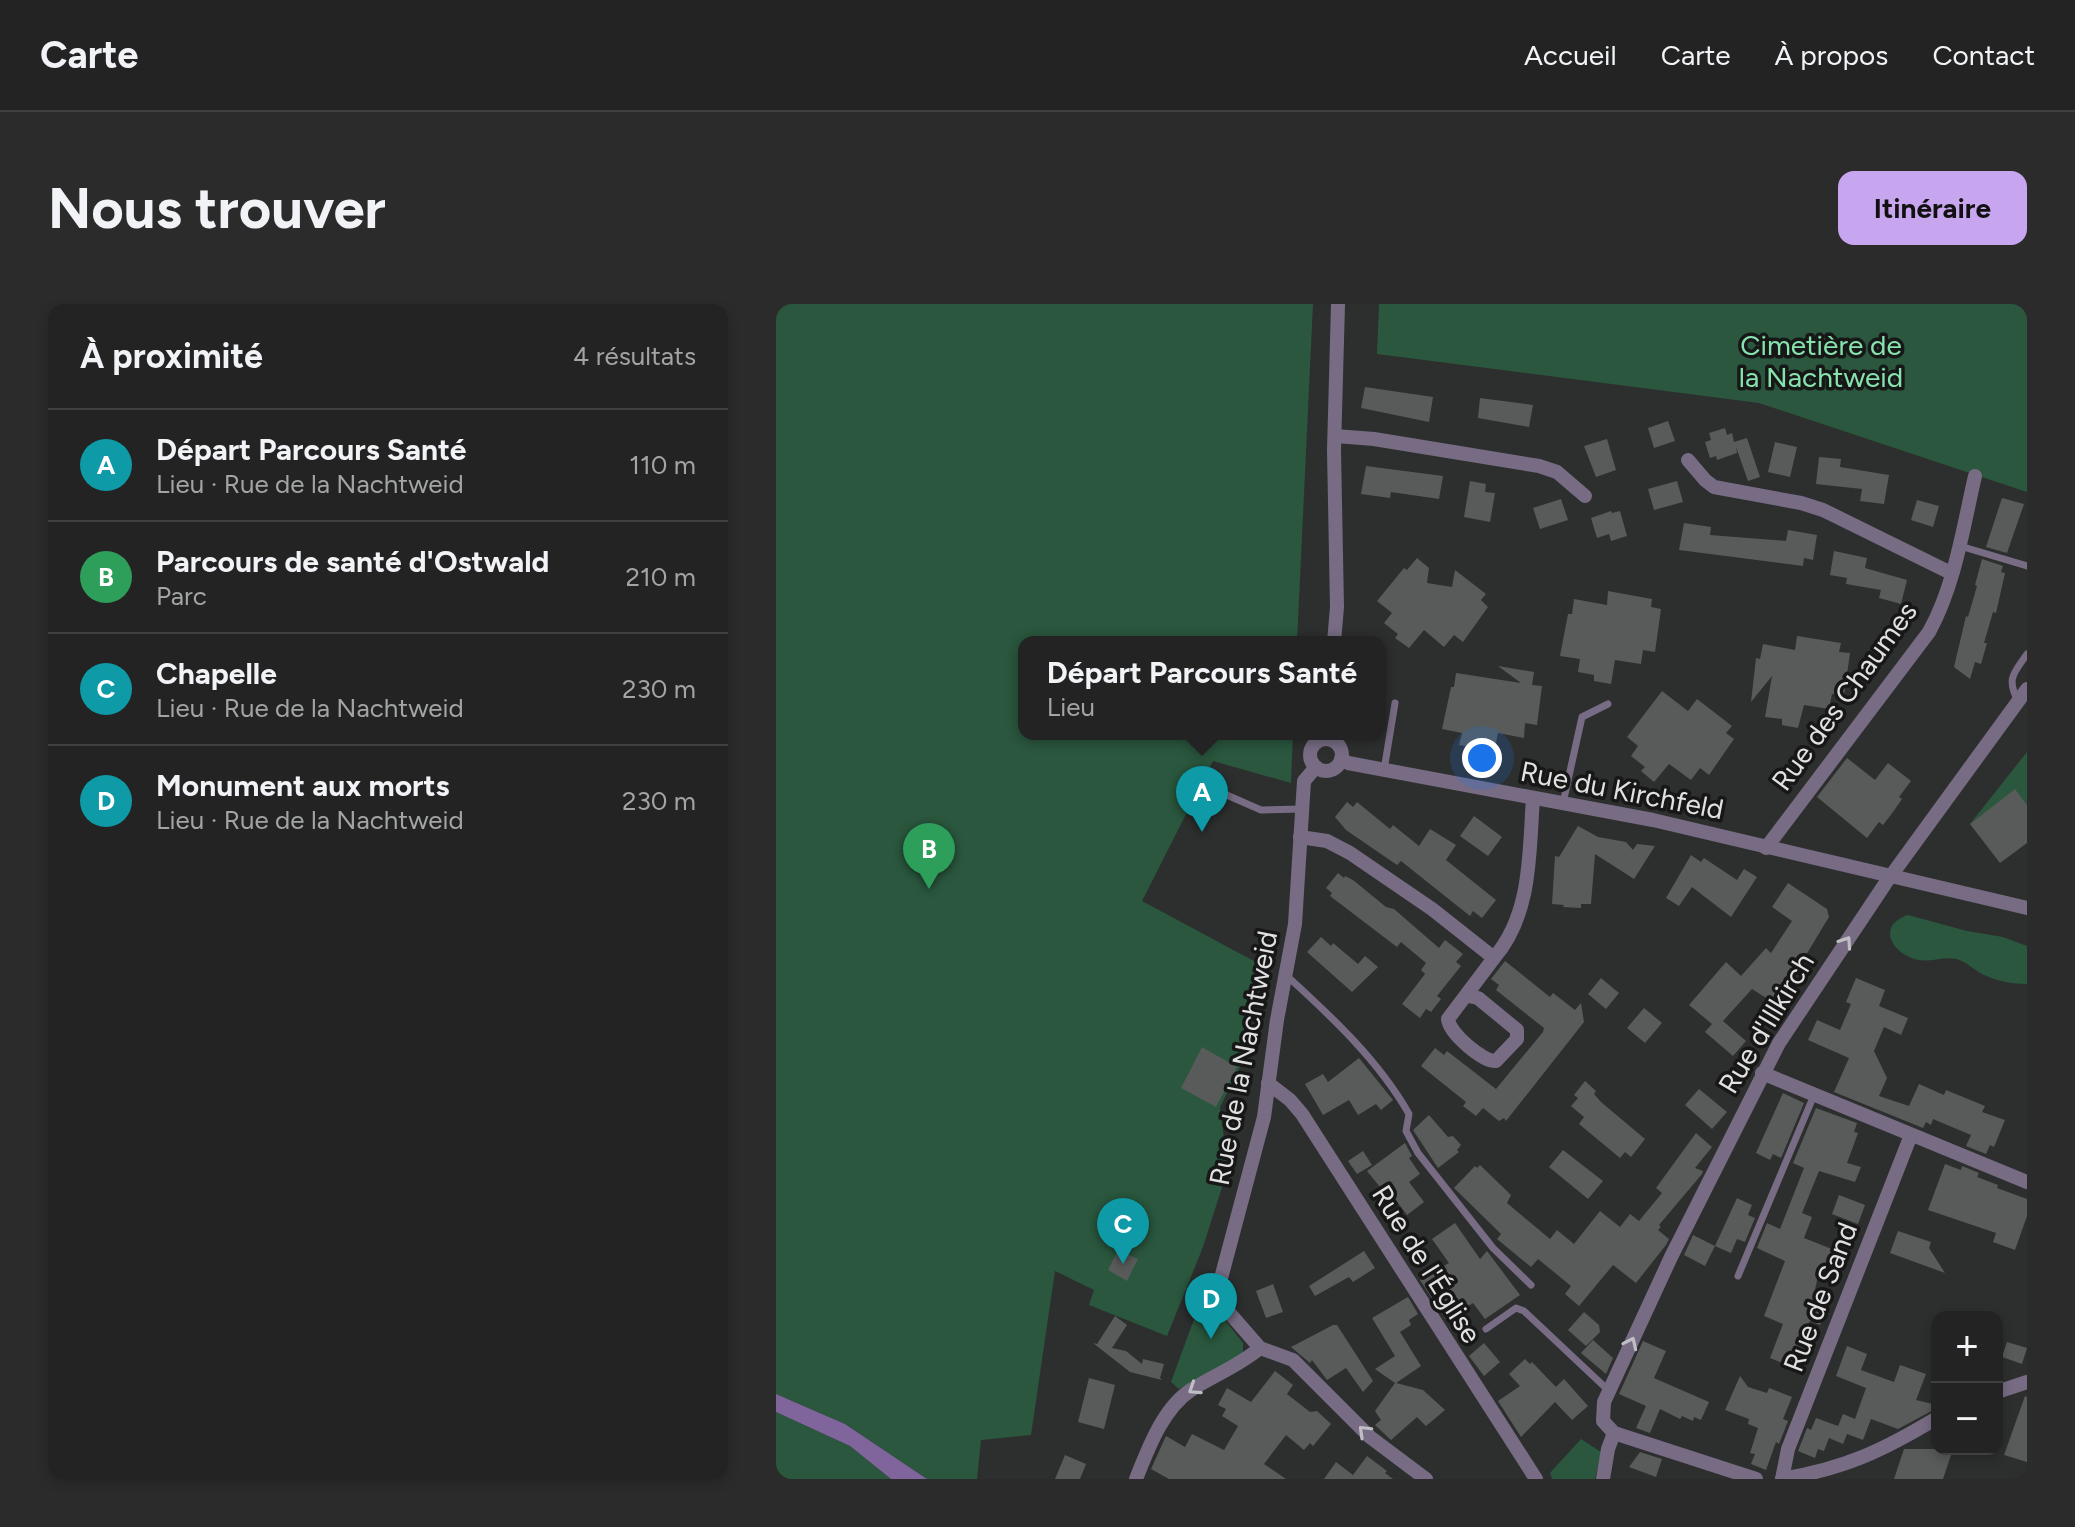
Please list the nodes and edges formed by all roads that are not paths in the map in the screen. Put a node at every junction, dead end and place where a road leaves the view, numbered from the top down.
1 (1338, 304) edge
2 (1335, 436) junction
3 (1688, 460) dead end
4 (1975, 476) dead end
5 (1585, 496) dead end
6 (1960, 546) junction
7 (2027, 566) edge
8 (1951, 573) junction
9 (1335, 636) edge
10 (2027, 654) edge
11 (2022, 695) edge
12 (1395, 703) dead end
13 (1608, 704) dead end
14 (1318, 740) edge
15 (1332, 740) edge
16 (1341, 759) junction
17 (1316, 767) junction
18 (1384, 770) junction
19 (1213, 789) dead end
20 (1533, 798) junction
21 (1563, 803) junction
22 (1302, 809) junction
23 (1300, 837) junction
24 (1766, 848) junction
25 (1892, 876) junction
26 (2027, 908) edge
27 (1494, 958) junction
28 (1286, 975) junction
29 (1468, 996) junction
30 (1762, 1073) junction
31 (1268, 1083) junction
32 (1814, 1095) junction
33 (1911, 1135) junction
34 (2027, 1182) edge
35 (1738, 1276) dead end
36 (1531, 1285) dead end
37 (1486, 1329) dead end
38 (1260, 1348) junction
39 (2027, 1382) edge
40 (1608, 1390) junction
41 (2003, 1390) edge
42 (1931, 1421) edge
43 (1614, 1433) junction
44 (1136, 1479) edge
45 (1426, 1479) edge
46 (1536, 1479) edge
47 (1603, 1479) edge
48 (1756, 1479) edge
49 (1782, 1479) edge

1 - 2 street
2 - 5 street
2 - 9 street
3 - 8 street
4 - 6 street, Rue des Chaumes
6 - 7 lane
6 - 8 street, Rue des Chaumes
8 - 24 street, Rue des Chaumes
10 - 11 lane
11 - 25 street, Rue d'Illkirch
12 - 18 lane
13 - 21 lane
14 - 17 street
15 - 16 street
16 - 17 street
16 - 18 street, Rue du Kirchfeld
17 - 22 street, Rue de la Nachtweid
18 - 20 street, Rue du Kirchfeld
19 - 22 lane
20 - 21 street, Rue du Kirchfeld
20 - 27 street
21 - 24 street, Rue du Kirchfeld
22 - 23 street, Rue de la Nachtweid
23 - 27 street
23 - 28 street, Rue de la Nachtweid
24 - 25 street, Rue du Kirchfeld
25 - 26 street, Rue du Kirchfeld
30 -> 25 street, Rue d'Illkirch
27 - 29 street
28 - 31 street, Rue de la Nachtweid
28 - 36 lane
29 - 29 street
30 - 32 street
40 -> 30 street, Rue d'Illkirch
31 - 38 street, Rue de la Nachtweid
31 - 46 street, Rue de l'Église
32 - 33 street
32 - 35 lane
33 - 34 street
33 - 49 street, Rue de Sand
37 - 40 lane
38 -> 44 street
45 -> 38 street
39 - 41 street
40 - 43 street, Rue d'Illkirch
42 - 49 street
43 - 47 street
43 - 48 street

